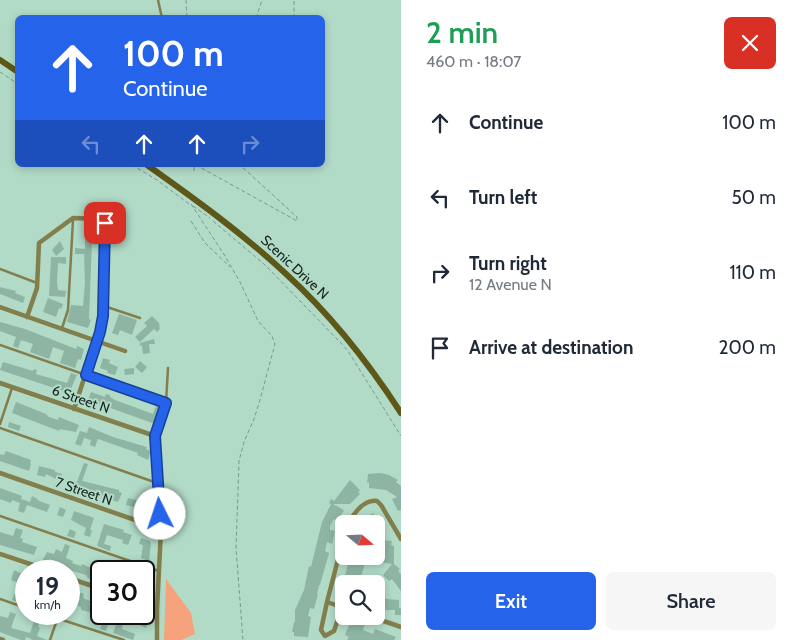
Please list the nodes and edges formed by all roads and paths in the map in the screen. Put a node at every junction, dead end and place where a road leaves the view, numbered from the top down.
1 (158, 0) edge
2 (186, 0) edge
3 (262, 0) edge
4 (294, 0) edge
5 (161, 15) edge
6 (187, 15) edge
7 (257, 15) edge
8 (294, 15) edge
9 (0, 60) edge
10 (15, 70) edge
11 (0, 72) edge
12 (15, 82) edge
13 (135, 167) edge
14 (151, 167) edge
15 (195, 167) edge
16 (199, 167) edge
17 (242, 167) edge
18 (194, 171) dead end
19 (190, 204) junction
20 (73, 218) junction
21 (191, 221) dead end
22 (0, 269) edge
23 (233, 269) junction
24 (37, 282) junction
25 (104, 306) junction
26 (0, 307) edge
27 (27, 317) junction
28 (140, 318) dead end
29 (62, 329) junction
30 (97, 342) junction
31 (0, 345) edge
32 (125, 351) dead end
33 (168, 368) dead end
34 (86, 375) junction
35 (0, 383) edge
36 (12, 388) junction
37 (166, 403) junction
38 (74, 409) junction
39 (401, 413) edge
40 (0, 424) edge
41 (0, 428) edge
42 (155, 436) junction
43 (401, 436) edge
44 (0, 474) edge
45 (158, 483) junction
46 (354, 515) edge
47 (0, 516) edge
48 (161, 529) junction
49 (401, 539) edge
50 (0, 554) edge
51 (18, 560) edge
52 (337, 565) edge
53 (159, 571) junction
54 (0, 599) edge
55 (327, 602) junction
56 (15, 604) edge
57 (335, 604) edge
58 (157, 610) joint
59 (385, 622) edge
60 (55, 625) edge
61 (78, 625) edge
62 (336, 625) edge
63 (401, 627) edge
64 (50, 640) edge
65 (124, 640) edge
66 (157, 640) edge
67 (242, 640) edge

1 - 5 lane
2 - 6 path
3 - 7 path
4 - 8 path
9 - 10 main road
11 - 12 path
13 - 19 path
14 - 39 main road, Scenic Drive N
15 - 18 path
16 - 17 path
19 - 23 path
19 - 43 path
20 - 24 street
20 - 25 street
20 - 29 lane
21 - 23 path
22 - 24 lane
23 - 67 path
24 - 27 street
25 - 28 lane
25 - 30 street
26 - 27 street
27 - 29 street
29 - 30 street
30 - 32 street
30 - 34 street
31 - 34 lane
33 - 37 lane
34 - 37 lane
34 - 38 street
35 - 36 street, 6 Street N
36 - 38 street, 6 Street N
36 - 40 lane
37 - 42 lane
38 - 42 street, 6 Street N
41 - 45 lane
42 - 45 street
44 - 48 street, 7 Street N
45 - 48 street
46 - 49 street
47 - 53 lane
48 - 53 street
50 - 51 street
52 - 55 street
53 - 58 street
54 - 56 lane
55 - 57 street
55 - 62 street
58 - 66 street
59 - 63 street
60 - 64 lane
61 - 65 lane

